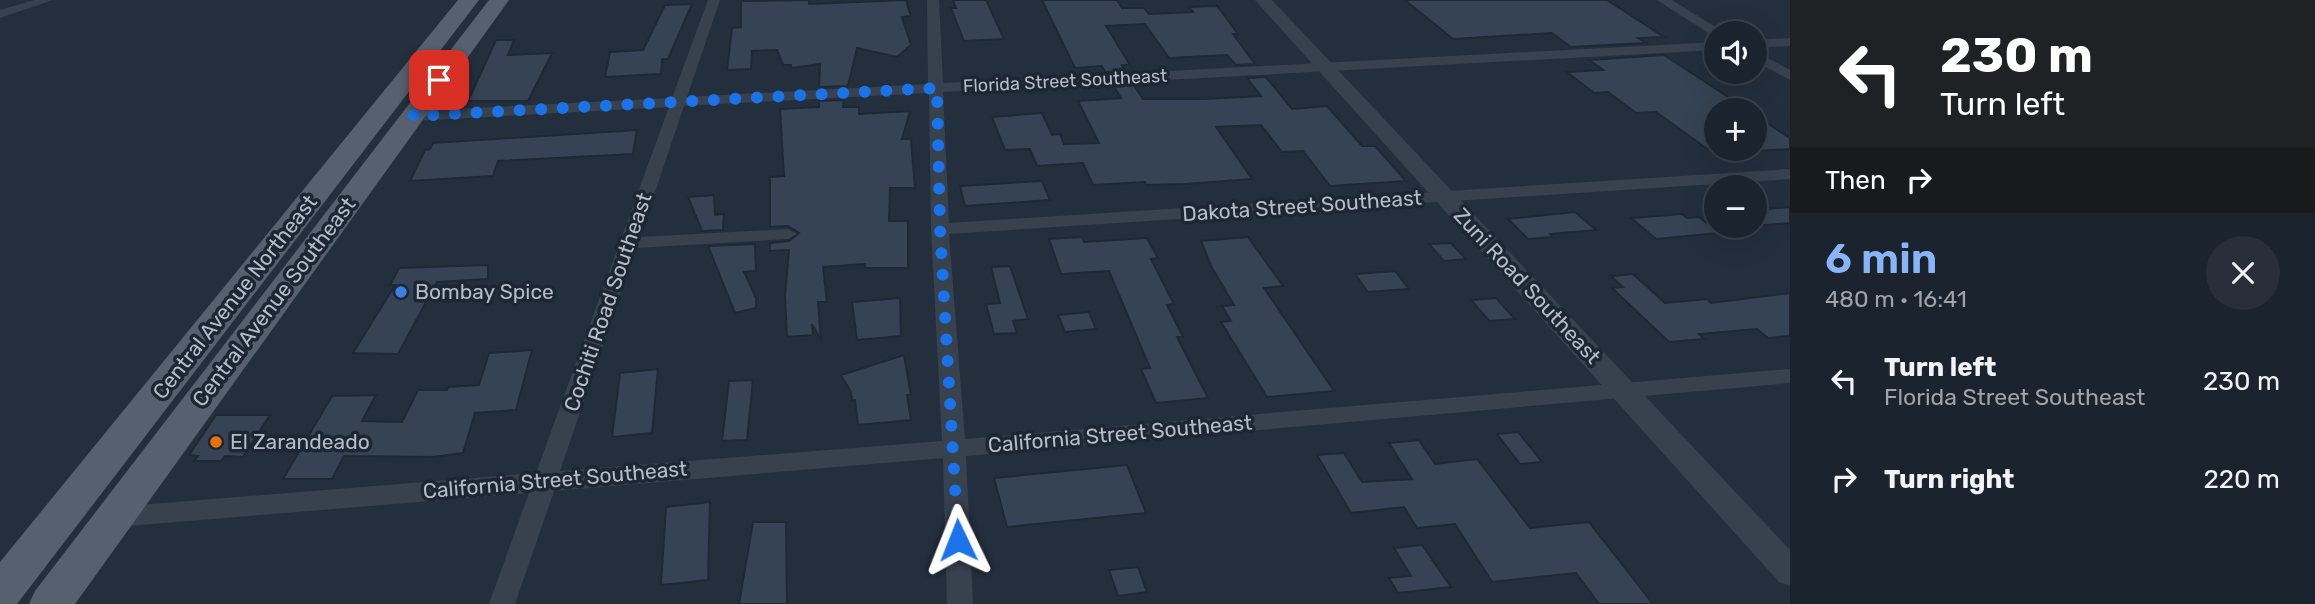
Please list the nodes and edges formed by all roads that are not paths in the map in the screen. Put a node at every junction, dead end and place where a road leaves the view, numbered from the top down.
1 (47, 0) edge
2 (469, 0) edge
3 (499, 0) edge
4 (713, 0) edge
5 (933, 0) edge
6 (1264, 0) edge
7 (1662, 0) edge
8 (0, 14) edge
9 (1704, 25) edge
10 (1790, 42) edge
11 (1767, 43) edge
12 (1704, 47) edge
13 (1767, 62) edge
14 (1325, 67) junction
15 (1790, 76) edge
16 (937, 88) junction
17 (678, 102) junction
18 (413, 116) junction
19 (1790, 174) edge
20 (1444, 196) junction
21 (940, 229) junction
22 (788, 234) dead end
23 (629, 243) junction
24 (1790, 376) edge
25 (1622, 390) junction
26 (954, 449) junction
27 (545, 480) junction
28 (114, 517) junction
29 (11, 566) edge
30 (1790, 572) edge
31 (0, 593) edge
32 (50, 604) edge
33 (502, 604) edge
34 (960, 604) edge

1 - 8 street
2 - 29 main road, Central Avenue Northeast
3 - 18 main road, Central Avenue Southeast
4 - 17 street, Cochiti Road Southeast
5 - 16 street
6 - 14 street, Zuni Road Southeast
7 - 9 street
10 - 11 street
12 - 14 street, Florida Street Southeast
13 - 15 street
14 - 16 street, Florida Street Southeast
14 - 20 street, Zuni Road Southeast
16 - 17 street, Florida Street Southeast
16 - 21 street
17 - 18 street, Florida Street Southeast
17 - 23 street, Cochiti Road Southeast
18 - 28 main road, Central Avenue Southeast
19 - 20 street, Dakota Street Southeast
20 - 21 street, Dakota Street Southeast
20 - 25 street, Zuni Road Southeast
21 - 26 street
22 - 23 street
23 - 27 street, Cochiti Road Southeast
24 - 25 street, California Street Southeast
25 - 26 street, California Street Southeast
25 - 30 street, Zuni Road Southeast
26 - 27 street, California Street Southeast
26 - 34 street
27 - 28 street, California Street Southeast
27 - 33 street, Cochiti Road Southeast
28 - 32 main road, Central Avenue Southeast
29 - 31 main road, Central Avenue Northeast

